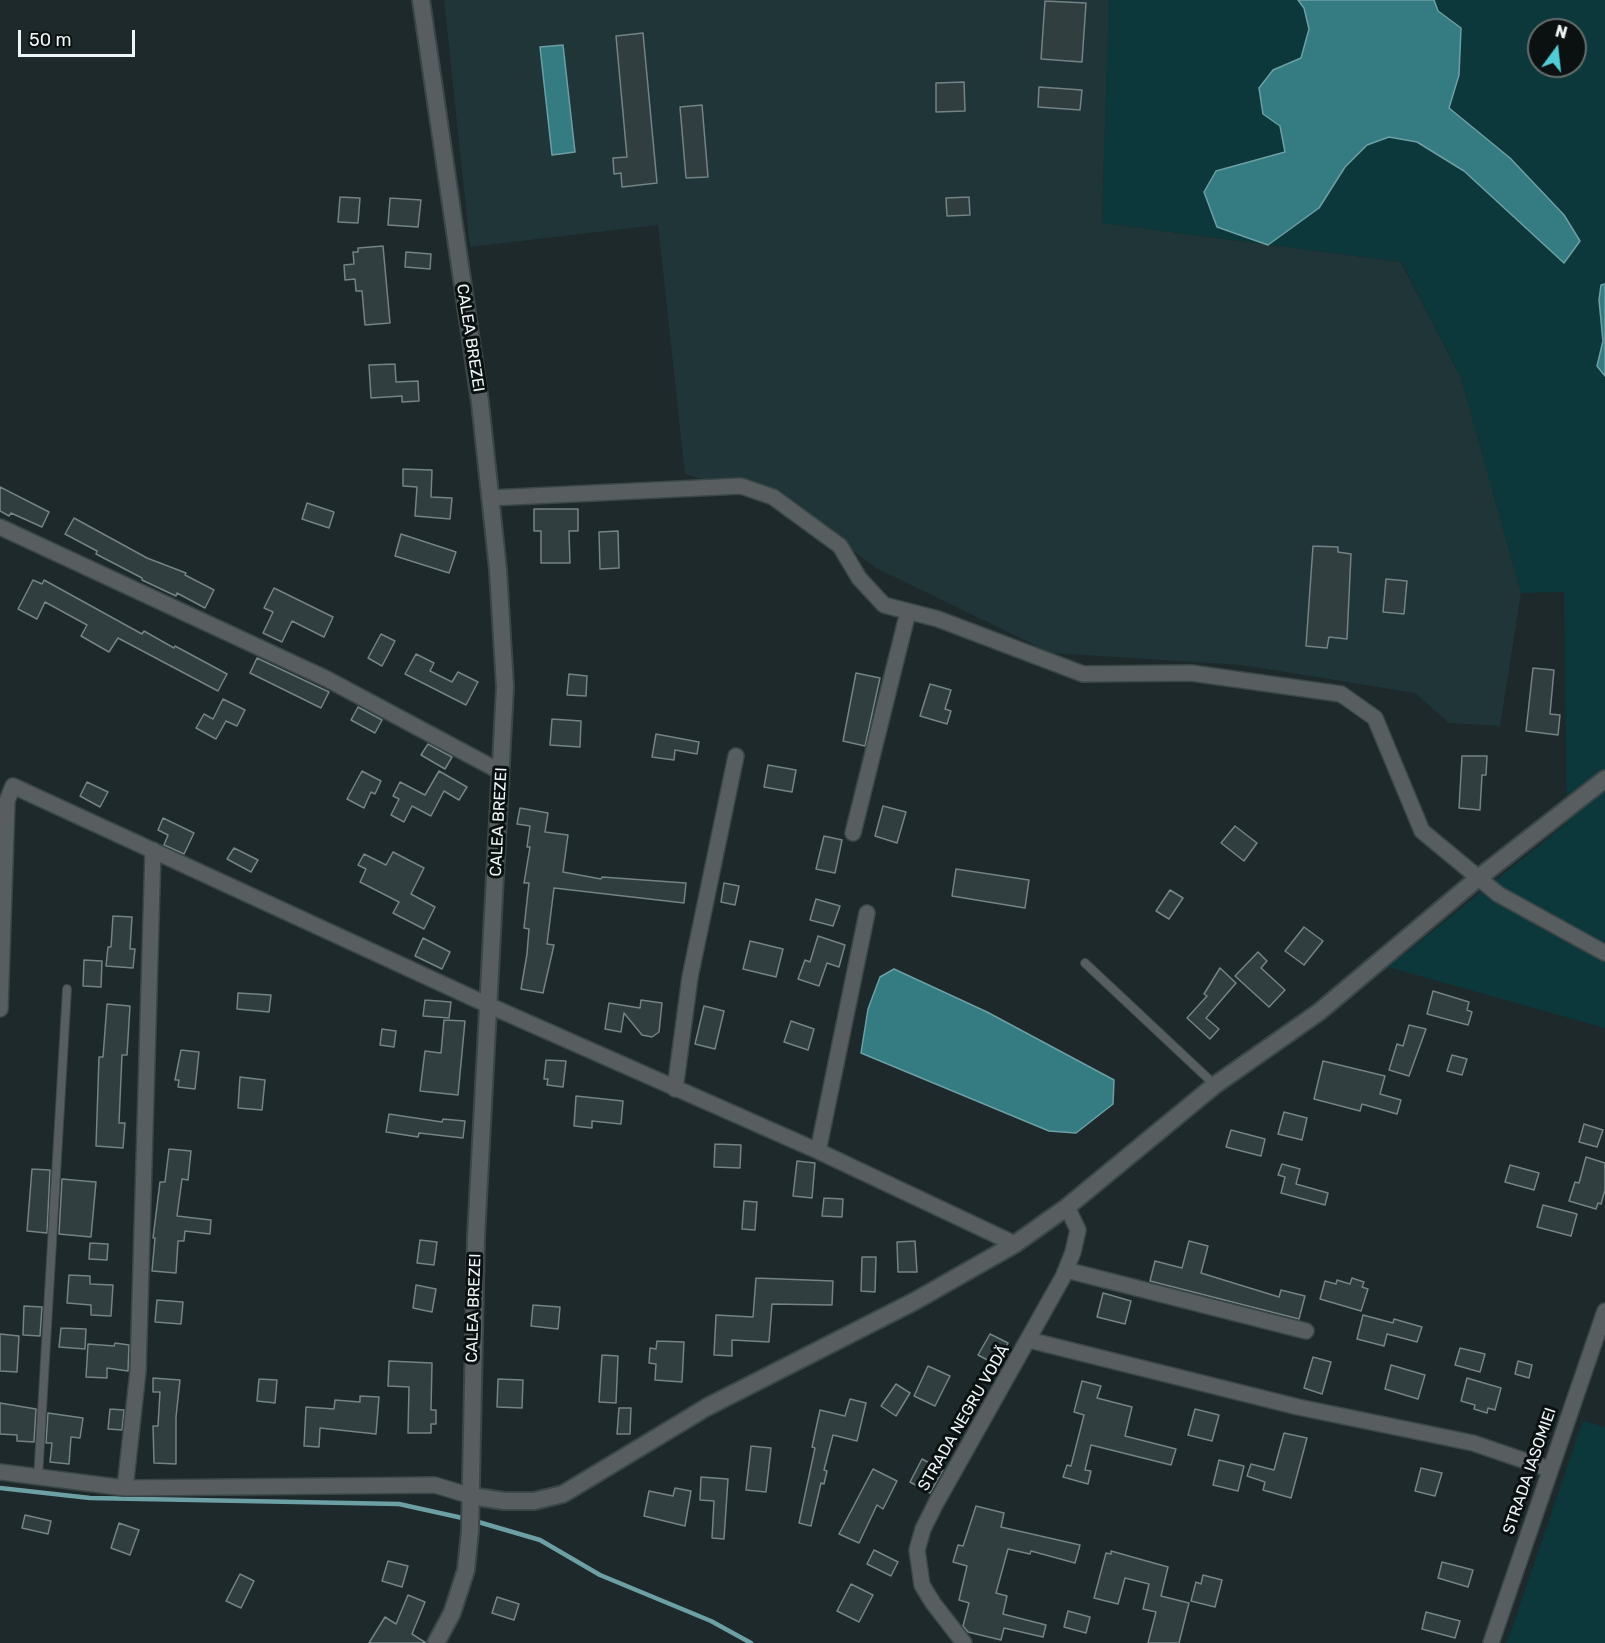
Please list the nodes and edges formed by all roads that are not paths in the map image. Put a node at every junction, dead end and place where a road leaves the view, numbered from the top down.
1 (421, 0) edge
2 (490, 498) junction
3 (0, 527) edge
4 (908, 612) junction
5 (736, 756) dead end
6 (501, 772) junction
7 (1605, 779) edge
8 (853, 833) dead end
9 (153, 850) junction
10 (1477, 879) junction
11 (867, 913) dead end
12 (1605, 953) edge
13 (1085, 963) dead end
14 (67, 989) dead end
15 (488, 1005) junction
16 (0, 1009) edge
17 (1215, 1085) junction
18 (675, 1089) junction
19 (818, 1151) junction
20 (1067, 1207) junction
21 (1015, 1244) junction
22 (1066, 1270) junction
23 (1605, 1311) edge
24 (1306, 1331) dead end
25 (1029, 1340) junction
26 (1549, 1469) junction
27 (0, 1472) edge
28 (38, 1478) junction
29 (125, 1488) junction
30 (471, 1496) junction
31 (436, 1643) edge
32 (964, 1643) edge
33 (1491, 1643) edge

1 - 2 street, CALEA BREZEI
2 - 4 street
2 - 6 street, CALEA BREZEI
3 - 6 street
4 - 8 street
4 - 10 street
5 - 18 street
6 - 15 street, CALEA BREZEI
7 - 10 street
9 - 15 street
9 - 16 street
9 - 29 street
10 - 12 street
10 - 17 street
11 - 19 street
13 - 17 lane
14 - 28 lane
15 - 18 street
15 - 30 street, CALEA BREZEI
17 - 20 street
18 - 19 street
19 - 21 street
20 - 21 street
20 - 22 street, STRADA NEGRU VODĂ
21 - 30 street
22 - 24 street
22 - 25 street, STRADA NEGRU VODĂ
23 - 26 street, STRADA IASOMIEI
25 - 26 street
25 - 32 street, STRADA NEGRU VODĂ
26 - 33 street, STRADA IASOMIEI
27 - 28 street
28 - 29 street
29 - 30 street
30 - 31 street, CALEA BREZEI

